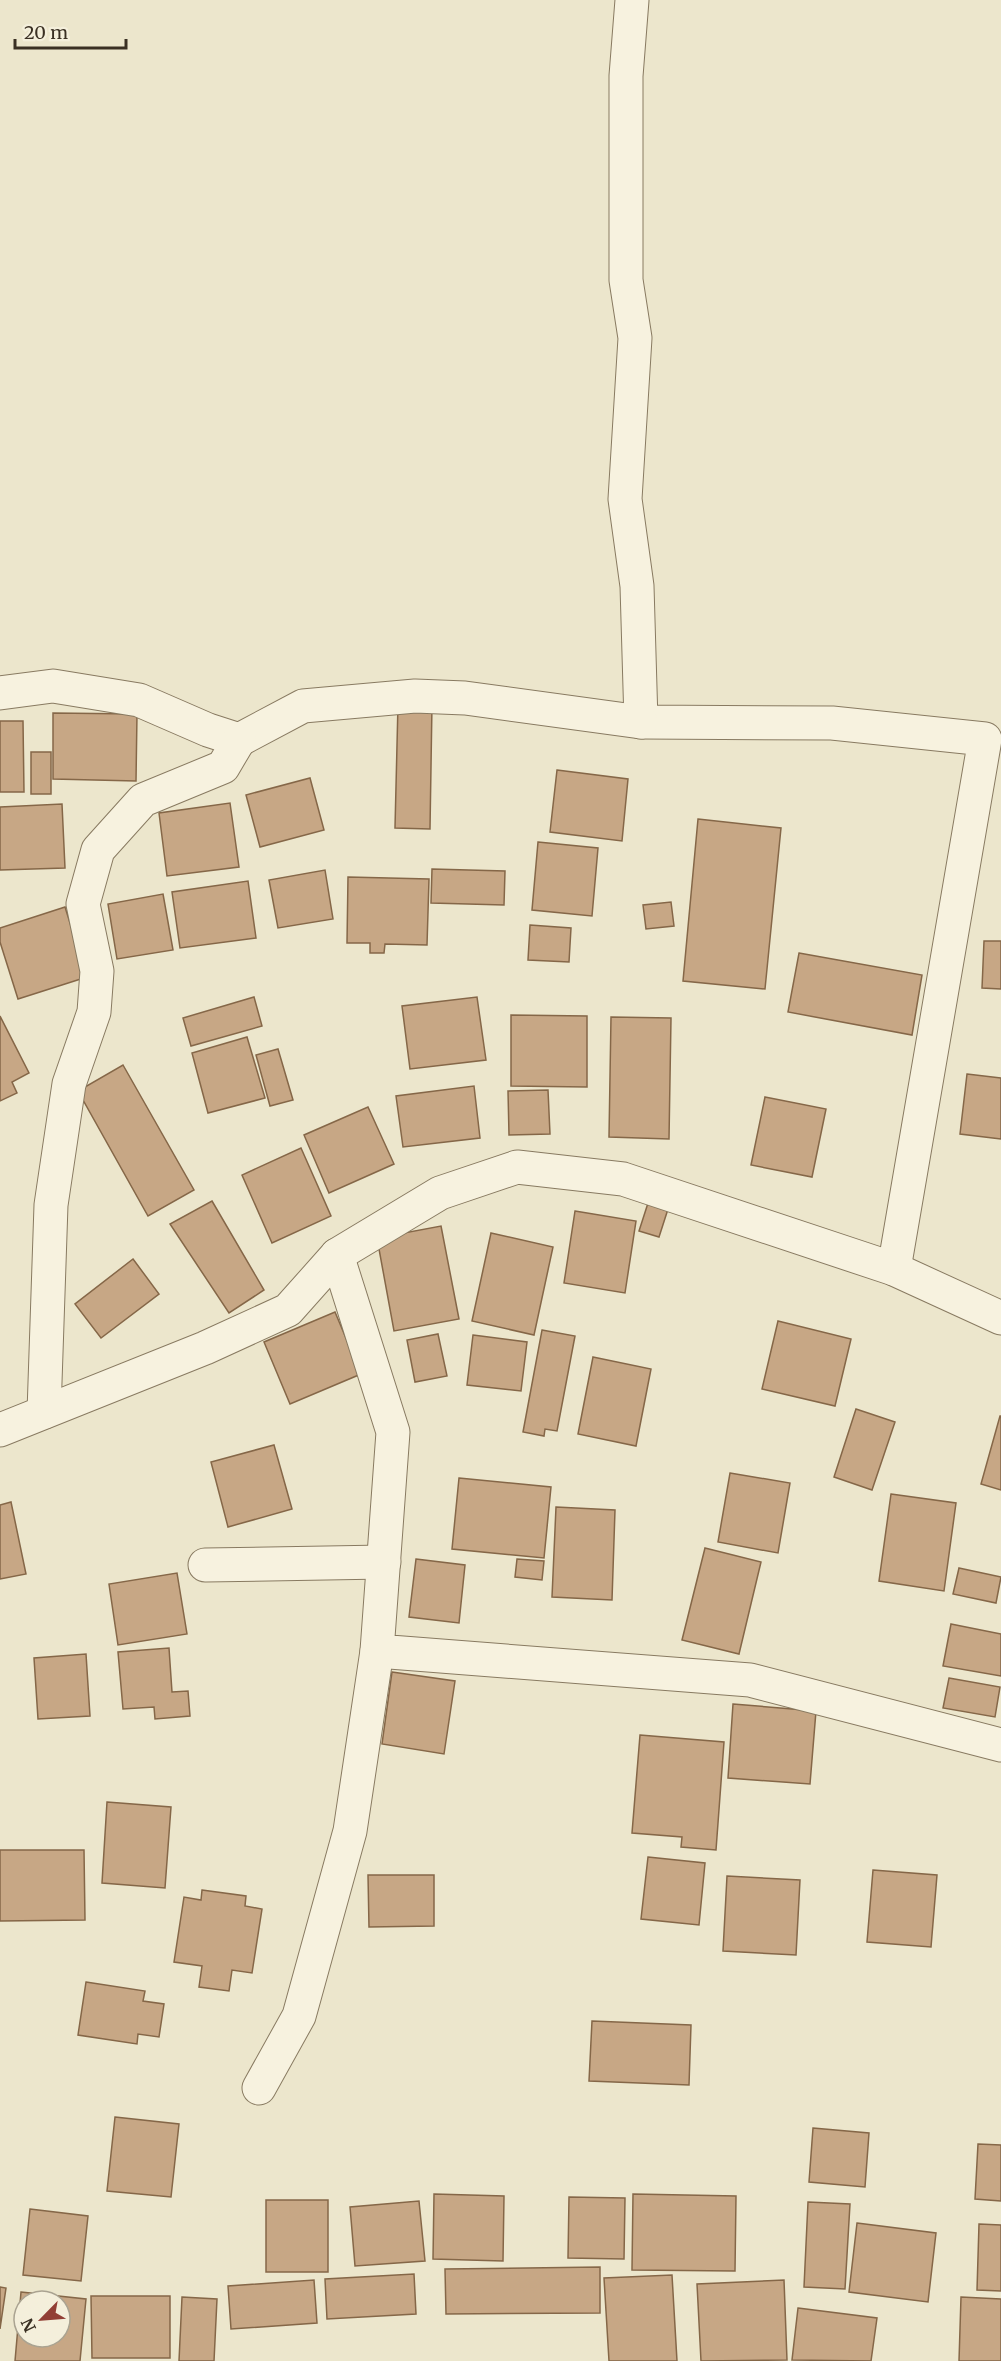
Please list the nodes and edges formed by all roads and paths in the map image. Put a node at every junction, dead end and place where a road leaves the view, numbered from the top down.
1 (632, 0) edge
2 (0, 693) edge
3 (641, 722) junction
4 (239, 740) junction
5 (337, 1255) junction
6 (894, 1269) junction
7 (1001, 1318) edge
8 (44, 1413) junction
9 (0, 1430) edge
10 (384, 1562) junction
11 (205, 1564) dead end
12 (377, 1651) junction
13 (1001, 1745) edge
14 (259, 2088) dead end

1 - 3 street
2 - 4 street
3 - 4 street
3 - 6 street
4 - 8 street
5 - 6 street
5 - 8 street
5 - 10 street
6 - 7 street
8 - 9 street
10 - 11 street
10 - 12 street
12 - 13 street
12 - 14 street

